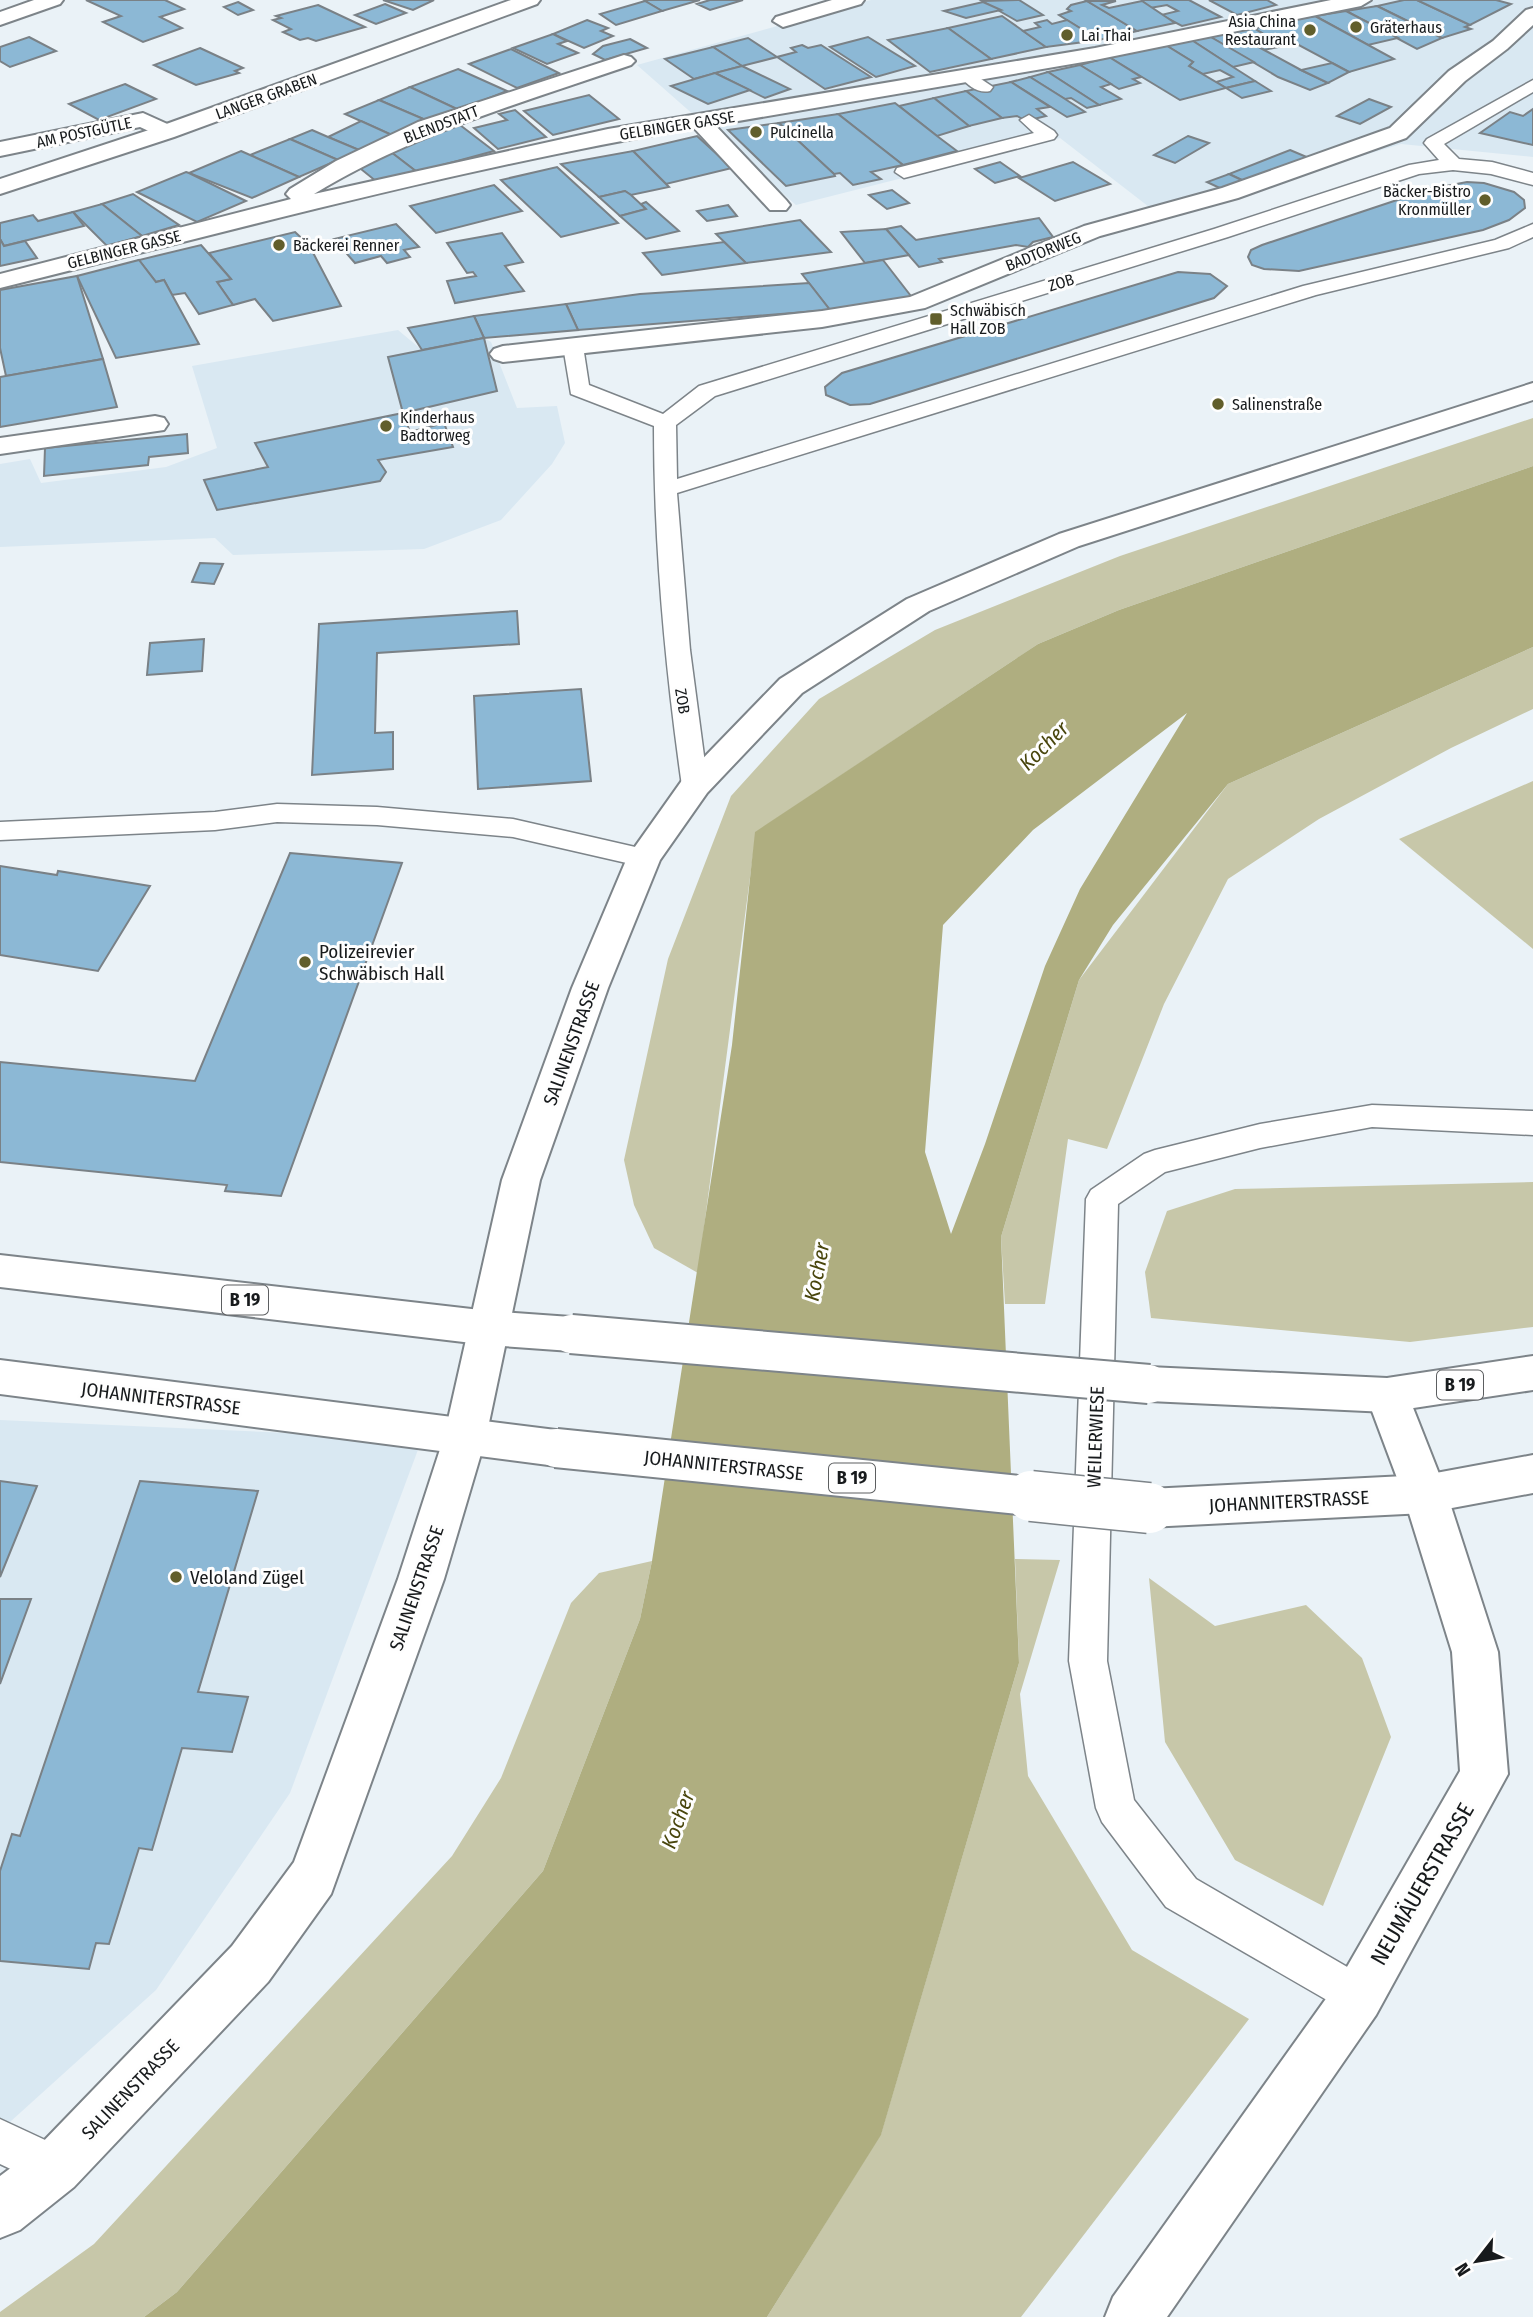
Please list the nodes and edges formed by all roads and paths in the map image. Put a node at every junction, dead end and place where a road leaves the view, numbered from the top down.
1 (53, 0) edge
2 (530, 0) edge
3 (854, 0) edge
4 (1361, 0) edge
5 (1533, 14) edge
6 (0, 19) edge
7 (783, 21) dead end
8 (624, 61) dead end
9 (1533, 85) edge
10 (1029, 120) dead end
11 (699, 121) junction
12 (166, 132) junction
13 (1398, 133) junction
14 (1433, 143) junction
15 (0, 149) edge
16 (1453, 164) junction
17 (904, 172) dead end
18 (1533, 179) edge
19 (0, 187) edge
20 (778, 205) dead end
21 (269, 211) junction
22 (1533, 230) edge
23 (0, 281) edge
24 (573, 346) junction
25 (503, 354) dead end
26 (1533, 391) edge
27 (665, 423) junction
28 (155, 424) dead end
29 (0, 446) edge
30 (664, 490) junction
31 (695, 786) junction
32 (0, 831) edge
33 (644, 858) junction
34 (1533, 1123) edge
35 (0, 1271) edge
36 (489, 1328) junction
37 (1533, 1373) edge
38 (0, 1377) edge
39 (1387, 1395) junction
40 (465, 1437) junction
41 (1533, 1474) edge
42 (1425, 1494) junction
43 (1358, 1997) junction
44 (0, 2141) edge
45 (55, 2168) junction
46 (0, 2210) edge
47 (1133, 2317) edge

1 - 6 street
2 - 12 street, LANGER GRABEN
3 - 7 street
4 - 11 street, GELBINGER GASSE
5 - 13 street, BADTORWEG
8 - 21 street, BLENDSTATT
9 - 14 lane
10 - 17 lane
11 - 20 street
11 - 21 street, GELBINGER GASSE
12 - 15 street, AM POSTGÜTLE
12 - 19 street, LANGER GRABEN
13 - 14 lane
13 - 24 street, BADTORWEG
14 - 16 lane
16 - 18 lane, ZOB
16 - 27 lane, ZOB
21 - 23 street, GELBINGER GASSE
22 - 30 lane
24 - 25 street, BADTORWEG
24 - 27 lane
26 - 31 street, SALINENSTRASSE
27 - 30 lane, ZOB
28 - 29 street
30 - 31 lane, ZOB
31 - 33 street, SALINENSTRASSE
32 - 33 lane
33 - 36 street, SALINENSTRASSE
34 - 43 lane, WEILERWIESE
35 - 36 street, B 19
36 - 39 street, B 19, bridge
36 - 40 street, SALINENSTRASSE
37 - 39 street, B 19
38 - 40 street, JOHANNITERSTRASSE / B 19
39 - 42 street, NEUMÄUERSTRASSE
40 - 42 street, JOHANNITERSTRASSE / B 19, bridge
40 - 45 street, SALINENSTRASSE
41 - 42 street, JOHANNITERSTRASSE / B 19
42 - 43 street, NEUMÄUERSTRASSE
43 - 47 street, NEUMÄUERSTRASSE
44 - 45 lane
45 - 46 street, SALINENSTRASSE

